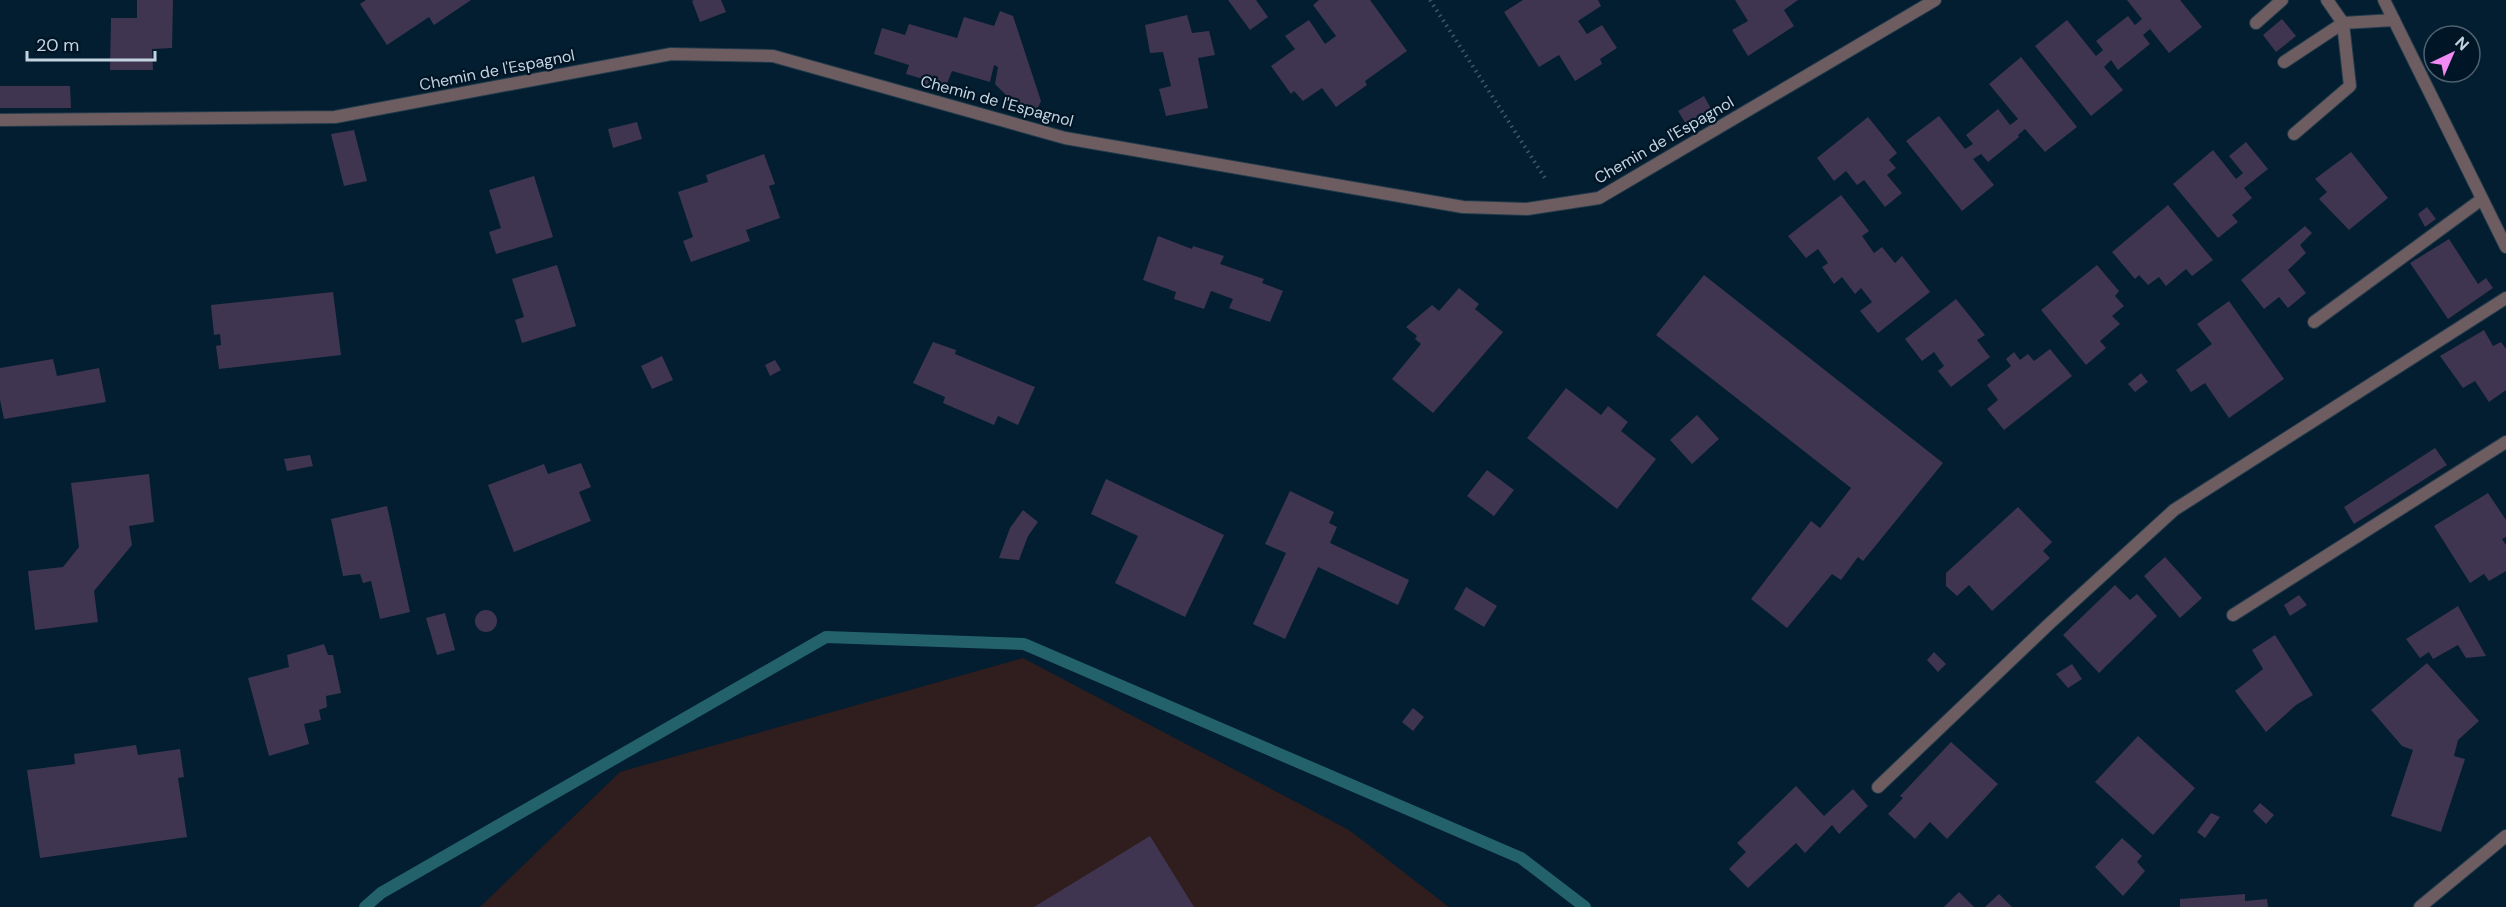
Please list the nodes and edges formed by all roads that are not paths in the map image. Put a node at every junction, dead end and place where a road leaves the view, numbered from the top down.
1 (1935, 0) edge
2 (2282, 0) edge
3 (2327, 0) edge
4 (2384, 0) edge
5 (2394, 20) junction
6 (2256, 23) dead end
7 (2343, 23) junction
8 (2284, 62) dead end
9 (0, 120) edge
10 (2294, 134) dead end
11 (2482, 199) junction
12 (2506, 247) edge
13 (2506, 298) edge
14 (2314, 322) dead end
15 (2506, 442) edge
16 (2233, 615) dead end
17 (1878, 788) dead end
18 (2506, 836) edge
19 (2420, 907) edge

1 - 9 street, Chemin de l'Espagnol
2 - 6 street
3 - 7 street
4 - 5 street
5 - 7 street
5 - 11 street
7 - 8 street
7 - 10 street
11 - 12 street
11 - 14 street
13 - 17 street
15 - 16 street
18 - 19 street

